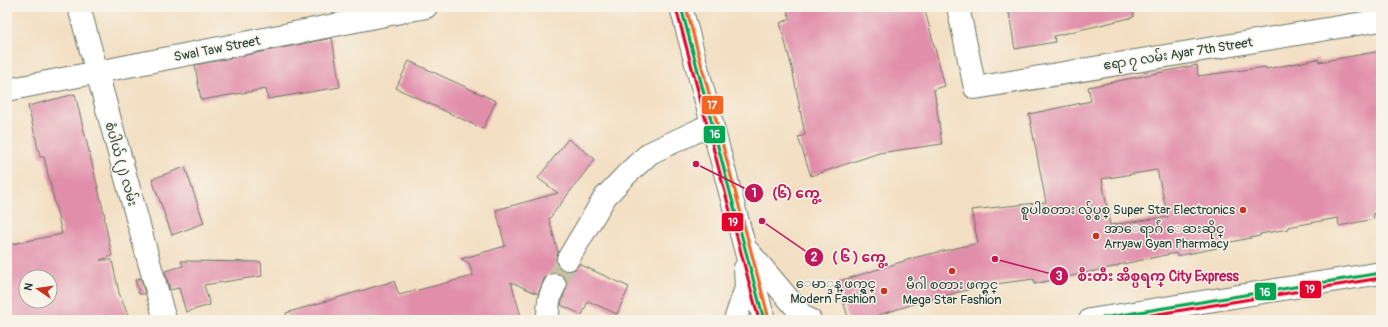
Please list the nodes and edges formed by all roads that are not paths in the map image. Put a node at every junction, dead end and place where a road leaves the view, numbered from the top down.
1 (79, 7) edge
2 (426, 7) edge
3 (681, 7) edge
4 (958, 7) edge
5 (350, 14) edge
6 (1381, 20) edge
7 (96, 72) junction
8 (7, 90) edge
9 (712, 124) junction
10 (744, 247) junction
11 (568, 259) tunnel mouth
12 (1381, 273) edge
13 (555, 286) tunnel mouth
14 (165, 320) edge
15 (548, 320) edge
16 (735, 320) edge
17 (764, 320) edge
18 (810, 320) edge
19 (1090, 320) edge

1 - 7 street, စံပါယ် (၂) လမ်း
2 - 5 street, Swal Taw Street
3 - 9 street
4 - 6 street, ဧရာ ၇ လမ်း Ayar 7th Street
5 - 7 street, Swal Taw Street
7 - 8 street, Swal Taw Street
7 - 14 street, စံပါယ် (၂) လမ်း
9 - 10 street
9 - 11 street
10 - 16 street
10 - 17 street
10 - 18 street
12 - 19 street
13 - 15 street

